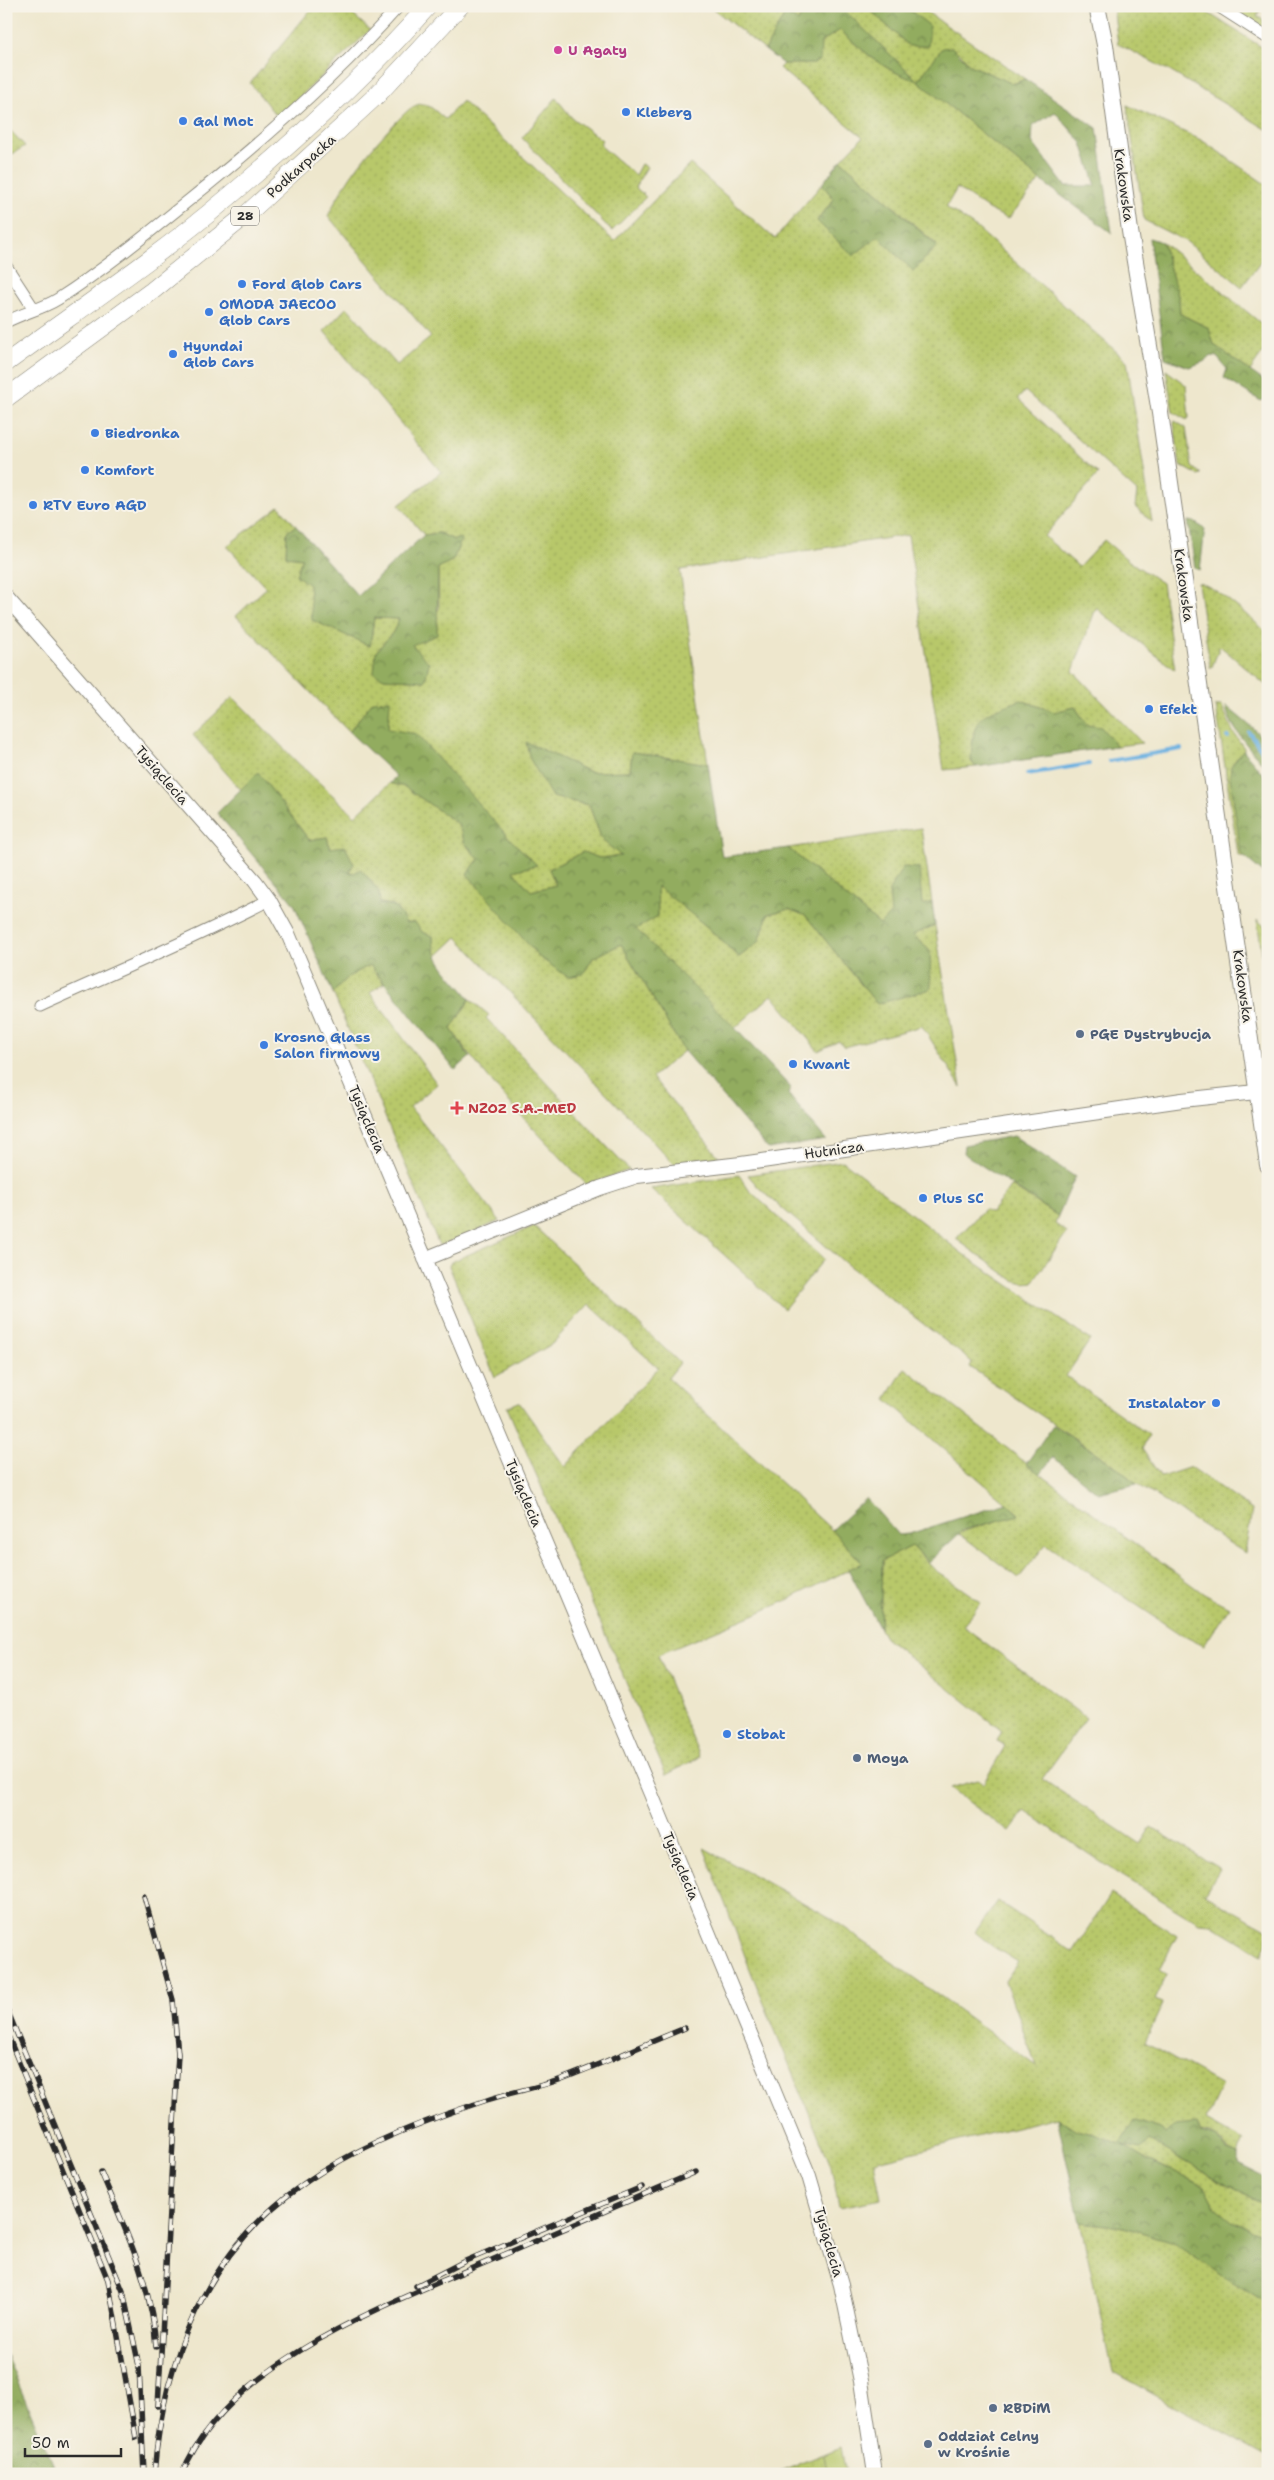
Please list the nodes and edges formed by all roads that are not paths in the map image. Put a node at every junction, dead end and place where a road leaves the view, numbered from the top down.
1 (399, 6) edge
2 (428, 6) edge
3 (460, 6) edge
4 (1097, 6) edge
5 (1218, 6) edge
6 (1268, 38) edge
7 (6, 266) edge
8 (34, 309) junction
9 (6, 322) edge
10 (6, 363) edge
11 (6, 398) edge
12 (6, 597) edge
13 (269, 900) junction
14 (40, 1006) dead end
15 (1256, 1092) junction
16 (1268, 1165) edge
17 (426, 1260) junction
18 (876, 2474) edge

1 - 8 street
2 - 10 main road, Podkarpacka / 28
3 - 11 main road, Podkarpacka / 28
4 - 15 main road, Krakowska
5 - 6 street
7 - 8 street
8 - 9 street
12 - 13 street, Tysiąclecia
13 - 14 street
13 - 17 street, Tysiąclecia
15 - 16 main road, Krakowska
15 - 17 street, Hutnicza
17 - 18 street, Tysiąclecia

